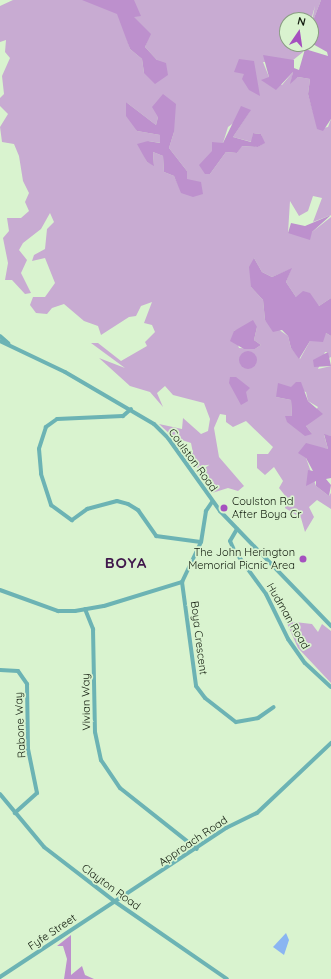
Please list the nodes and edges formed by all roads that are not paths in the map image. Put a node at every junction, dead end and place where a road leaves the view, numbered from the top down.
1 (0, 336) edge
2 (0, 341) edge
3 (9, 344) junction
4 (131, 409) junction
5 (212, 502) junction
6 (237, 530) junction
7 (201, 542) junction
8 (182, 582) junction
9 (0, 590) edge
10 (85, 609) junction
11 (331, 626) edge
12 (0, 670) edge
13 (331, 687) edge
14 (274, 707) dead end
15 (331, 743) edge
16 (0, 794) edge
17 (15, 813) junction
18 (197, 849) junction
19 (114, 902) junction
20 (0, 978) edge
21 (227, 979) edge

1 - 3 street, Coulston Road
2 - 3 street, Coulston Road
3 - 4 street, Coulston Road
4 - 5 street, Coulston Road
4 - 7 street
5 - 6 street, Coulston Road
5 - 7 street
6 - 11 street, Coulston Road
6 - 13 street, Hudman Road
7 - 8 street
8 - 10 street
8 - 14 street, Boya Crescent
9 - 10 street
10 - 18 street, Vivian Way
12 - 17 street, Rabone Way
15 - 18 street, Approach Road
16 - 17 street, Clayton Road
17 - 19 street, Clayton Road
18 - 19 street, Approach Road
19 - 20 street, Fyfe Street
19 - 21 street, Clayton Road

